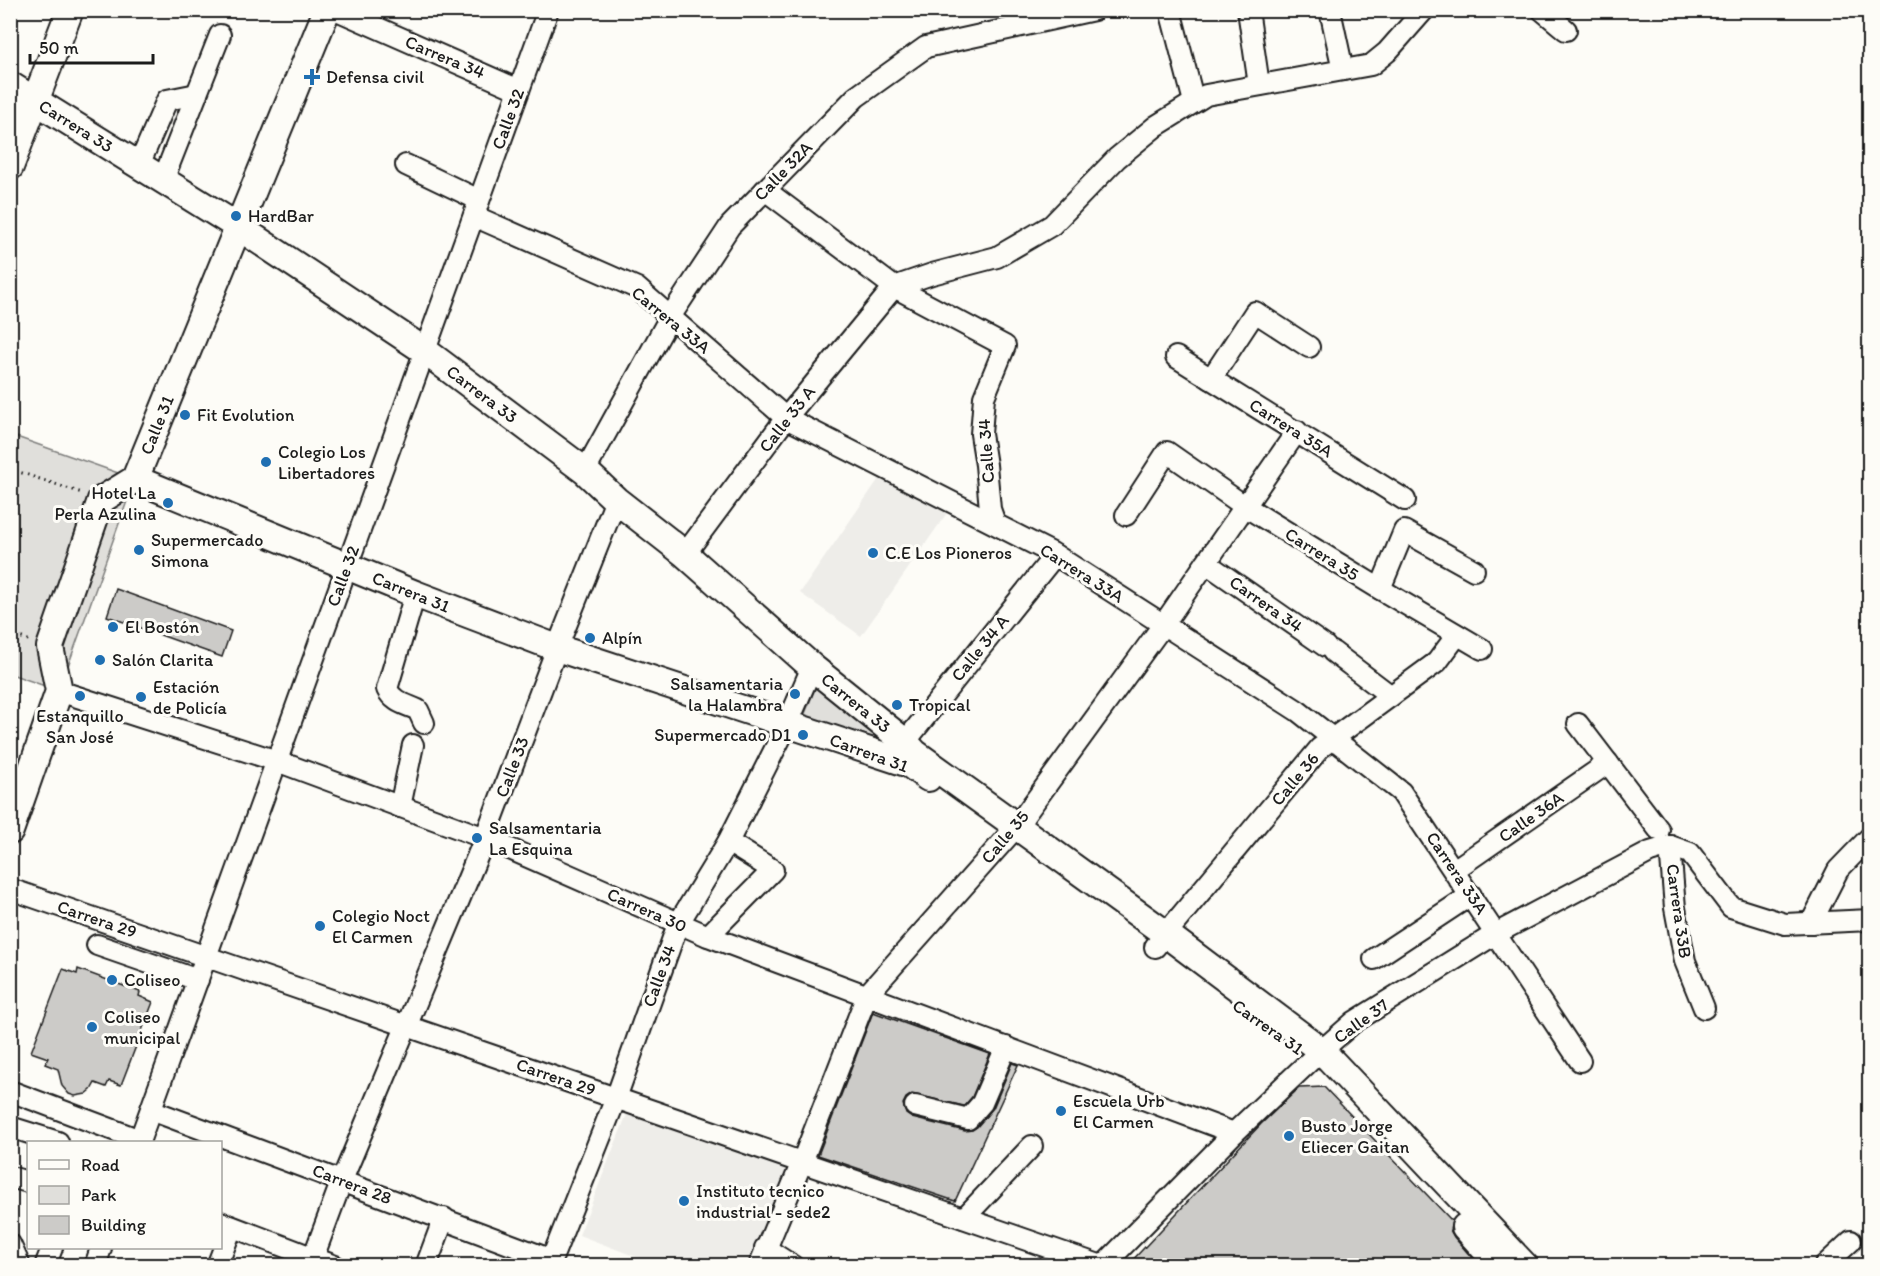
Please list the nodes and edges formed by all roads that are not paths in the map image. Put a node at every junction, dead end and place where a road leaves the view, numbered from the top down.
1 (70, 10) edge
2 (327, 10) edge
3 (337, 10) edge
4 (548, 10) edge
5 (1094, 10) edge
6 (1170, 10) edge
7 (1248, 10) edge
8 (1330, 10) edge
9 (1424, 10) edge
10 (1542, 10) edge
11 (1566, 30) dead end
12 (220, 35) dead end
13 (1343, 70) junction
14 (10, 85) edge
15 (1259, 85) junction
16 (519, 90) junction
17 (197, 94) junction
18 (35, 101) junction
19 (1194, 102) junction
20 (139, 165) junction
21 (406, 165) dead end
22 (10, 167) edge
23 (163, 180) junction
24 (765, 190) junction
25 (477, 208) junction
26 (238, 226) junction
27 (894, 287) junction
28 (670, 317) junction
29 (1309, 347) dead end
30 (425, 351) junction
31 (1176, 357) dead end
32 (1211, 379) junction
33 (786, 418) junction
34 (1297, 431) junction
35 (585, 471) junction
36 (135, 479) junction
37 (616, 500) junction
38 (1405, 500) dead end
39 (1246, 507) junction
40 (1126, 515) dead end
41 (995, 524) junction
42 (685, 554) junction
43 (1056, 555) junction
44 (1206, 563) junction
45 (347, 566) junction
46 (1474, 570) dead end
47 (1380, 589) junction
48 (415, 594) junction
49 (1163, 625) junction
50 (1457, 636) junction
51 (557, 648) junction
52 (1482, 649) dead end
53 (812, 667) junction
54 (59, 692) junction
55 (1391, 696) junction
56 (424, 723) dead end
57 (1578, 724) dead end
58 (787, 725) junction
59 (1333, 739) junction
60 (413, 745) dead end
61 (910, 748) junction
62 (277, 761) junction
63 (1608, 763) junction
64 (400, 807) junction
65 (10, 831) edge
66 (1012, 832) junction
67 (1869, 837) edge
68 (485, 838) junction
69 (1665, 838) junction
70 (728, 842) junction
71 (1454, 870) junction
72 (10, 889) edge
73 (1471, 895) junction
74 (1869, 920) edge
75 (1811, 923) junction
76 (678, 924) junction
77 (1497, 933) junction
78 (708, 936) junction
79 (1160, 941) junction
80 (97, 945) dead end
81 (206, 956) junction
82 (1374, 958) dead end
83 (198, 980) junction
84 (867, 995) junction
85 (1704, 1008) dead end
86 (406, 1025) junction
87 (1006, 1047) junction
88 (1317, 1055) junction
89 (1580, 1061) dead end
90 (10, 1091) edge
91 (615, 1098) junction
92 (915, 1106) dead end
93 (151, 1110) junction
94 (10, 1127) edge
95 (1234, 1134) junction
96 (117, 1138) edge
97 (52, 1141) edge
98 (134, 1141) edge
99 (140, 1141) edge
100 (1032, 1146) dead end
101 (802, 1162) junction
102 (10, 1177) edge
103 (342, 1180) junction
104 (27, 1182) edge
105 (444, 1218) junction
106 (964, 1218) junction
107 (226, 1224) edge
108 (1851, 1241) dead end
109 (222, 1243) edge
110 (10, 1244) edge
111 (52, 1249) edge
112 (101, 1249) edge
113 (221, 1249) edge
114 (762, 1257) edge
115 (312, 1261) edge
116 (551, 1263) edge
117 (20, 1266) edge
118 (45, 1266) edge
119 (95, 1266) edge
120 (217, 1266) edge
121 (335, 1266) edge
122 (426, 1266) edge
123 (793, 1266) edge
124 (1102, 1266) edge
125 (1500, 1266) edge
126 (1526, 1266) edge
127 (1824, 1266) edge

1 - 18 main road
2 - 26 main road, Calle 31
3 - 16 street, Carrera 34
4 - 16 street, Calle 32
5 - 24 street, Calle 32A
6 - 19 street
7 - 15 street
8 - 13 street
9 - 13 street
10 - 11 street
12 - 17 street
13 - 15 street
14 - 18 main road, Carrera 33
15 - 19 street
16 - 25 street, Calle 32
17 - 20 street
17 - 23 street
18 - 20 main road, Carrera 33
18 - 22 main road
19 - 27 street
20 - 23 main road, Carrera 33
21 - 25 street, Carrera 33A
23 - 26 main road, Carrera 33
24 - 27 street
24 - 28 street, Calle 32A
25 - 28 street, Carrera 33A
25 - 30 street, Calle 32
26 - 30 main road, Carrera 33
26 - 36 main road, Calle 31
27 - 33 street, Calle 33 A
27 - 41 street, Calle 34
28 - 33 street, Carrera 33A
28 - 35 street, Calle 32A
29 - 32 street
30 - 35 main road, Carrera 33
30 - 45 street, Calle 32
31 - 32 street, Carrera 35A
32 - 34 street, Carrera 35A
33 - 41 street, Carrera 33A
33 - 42 street, Calle 33 A
34 - 38 street, Carrera 35A
34 - 39 street, Calle 35
35 - 37 main road, Carrera 33
36 - 45 main road, Carrera 31
36 - 54 main road
37 - 42 main road, Carrera 33
37 - 51 street, Calle 33
39 - 40 street, Carrera 35
39 - 44 street, Calle 35
39 - 47 street, Carrera 35
41 - 43 street, Carrera 33A
42 - 53 main road, Carrera 33
43 - 49 street, Carrera 33A
43 - 61 street, Calle 34 A
44 - 49 street, Calle 35
44 - 55 street, Carrera 34
45 - 48 main road, Carrera 31
45 - 62 street, Calle 32
46 - 47 street
47 - 50 street, Carrera 35
48 - 51 main road, Carrera 31
48 - 56 street
49 - 59 street, Carrera 33A
49 - 66 street, Calle 35
50 - 52 street, Carrera 35
50 - 55 street, Calle 36
51 - 58 main road, Carrera 31
51 - 68 street, Calle 33
53 - 58 street, Calle 34
53 - 61 main road, Carrera 33
54 - 62 street, Carrera 30
54 - 65 main road
55 - 59 street, Calle 36
57 - 63 street
58 - 66 main road, Carrera 31
58 - 70 street, Calle 34
59 - 71 street, Carrera 33A
59 - 79 street, Calle 36
60 - 64 street
61 - 66 main road, Carrera 31
62 - 64 street, Carrera 30
62 - 81 street, Calle 32
63 - 69 street
63 - 71 street, Calle 36A
64 - 68 street, Carrera 30
66 - 79 main road, Carrera 31
66 - 84 street, Calle 35
67 - 75 street
68 - 76 street, Carrera 30
68 - 86 street, Calle 33
69 - 75 street
69 - 77 street, Calle 37
69 - 85 street, Carrera 33B
70 - 76 street, Calle 34
70 - 78 street
71 - 73 street, Carrera 33A
72 - 81 street, Carrera 29
73 - 77 street, Carrera 33A
73 - 82 street
74 - 75 street
76 - 78 street, Carrera 30
76 - 91 street, Calle 34
77 - 88 street, Calle 37
77 - 89 street, Carrera 33A
78 - 84 street, Carrera 30
79 - 88 main road, Carrera 31
80 - 83 street
81 - 83 street, Calle 32
81 - 86 street, Carrera 29
83 - 93 street, Calle 32
84 - 87 street, Carrera 30
84 - 101 street, Calle 35
86 - 91 street, Carrera 29
86 - 103 street, Calle 33
87 - 92 street
87 - 95 street, Carrera 30
88 - 95 street, Calle 37
88 - 125 main road, Carrera 31
88 - 126 main road, Carrera 31
90 - 96 street
91 - 101 street, Carrera 29
91 - 116 street, Calle 34
93 - 99 street, Calle 32
93 - 103 street, Carrera 28
94 - 97 street
95 - 124 street, Calle 37
96 - 98 street
100 - 106 street
101 - 106 street, Carrera 29
101 - 114 street, Calle 35
102 - 104 street
103 - 105 street, Carrera 28
103 - 115 street, Calle 33
105 - 116 street, Carrera 28
105 - 122 street
106 - 124 street, Carrera 29
107 - 109 street
107 - 115 street
108 - 127 street
110 - 117 street
111 - 118 street
112 - 119 street
113 - 120 street
114 - 123 street
115 - 121 street

